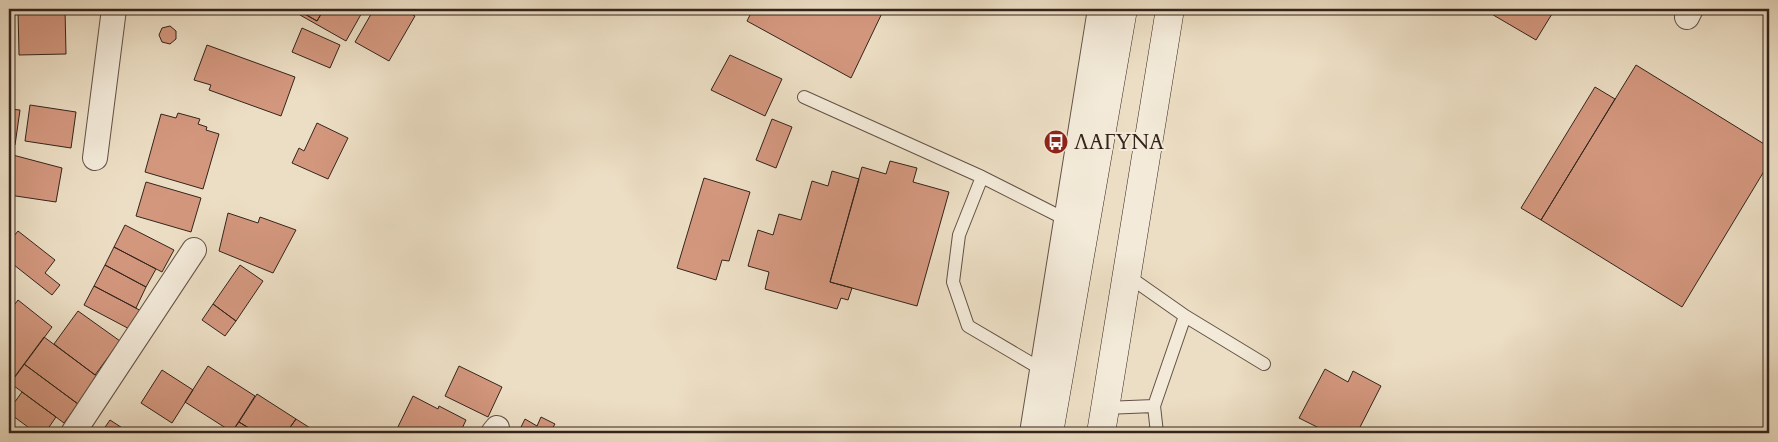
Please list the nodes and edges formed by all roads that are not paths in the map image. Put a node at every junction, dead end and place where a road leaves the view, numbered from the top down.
1 (114, 9) edge
2 (1100, 9) edge
3 (1123, 9) edge
4 (1170, 9) edge
5 (804, 97) dead end
6 (95, 158) dead end
7 (982, 177) junction
8 (1065, 218) junction
9 (194, 250) dead end
10 (1128, 276) junction
11 (1185, 316) junction
12 (1264, 364) dead end
13 (1041, 369) junction
14 (1154, 406) junction
15 (1103, 421) edge
16 (73, 433) edge
17 (1032, 433) edge
18 (1049, 433) edge
19 (1157, 433) edge

1 - 6 street
2 - 8 street
3 - 18 main road
4 - 10 main road
5 - 7 lane
7 - 8 lane
7 - 13 lane
8 - 13 street
9 - 16 street
10 - 11 lane
10 - 15 main road
11 - 12 lane
11 - 14 lane
13 - 17 street
14 - 15 lane
14 - 19 lane

